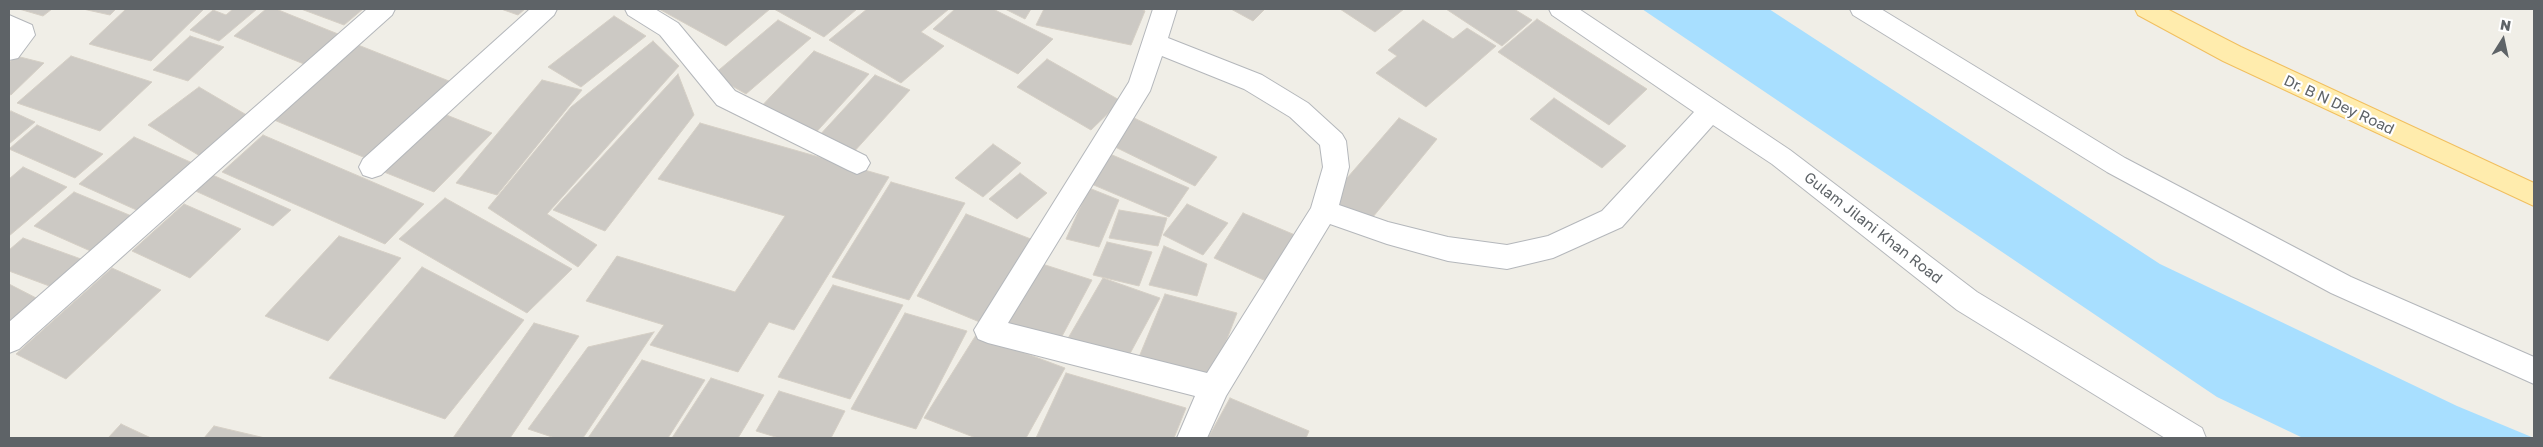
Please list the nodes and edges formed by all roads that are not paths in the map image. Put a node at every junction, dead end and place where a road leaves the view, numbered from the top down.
1 (383, 9) edge
2 (545, 9) edge
3 (637, 9) edge
4 (1165, 9) edge
5 (1561, 9) edge
6 (1862, 9) edge
7 (2147, 9) edge
8 (9, 24) edge
9 (1154, 44) junction
10 (9, 51) edge
11 (1711, 110) junction
12 (857, 163) dead end
13 (372, 167) dead end
14 (2534, 195) edge
15 (1324, 212) junction
16 (9, 340) edge
17 (2534, 370) edge
18 (1214, 388) junction
19 (1192, 438) edge
20 (2191, 438) edge

1 - 16 street
2 - 13 street
3 - 12 street
4 - 9 street
5 - 11 street, Gulam Jilani Khan Road
6 - 17 street
7 - 14 main road, Dr. B N Dey Road
8 - 10 street
9 - 15 street
9 - 18 street
11 - 15 street
11 - 20 street, Gulam Jilani Khan Road
15 - 18 street
18 - 19 street

